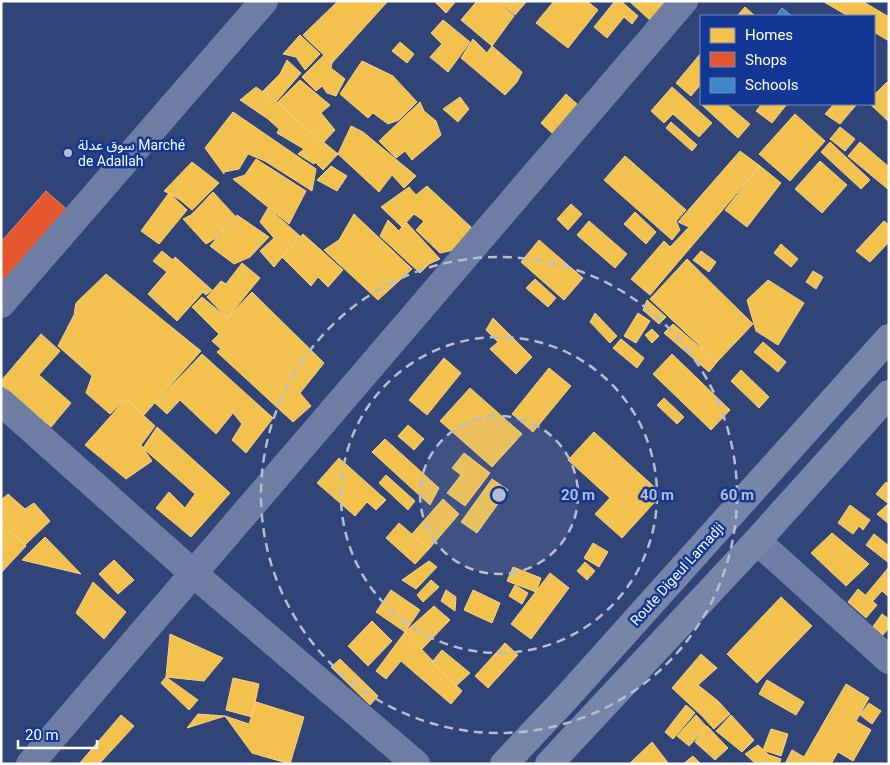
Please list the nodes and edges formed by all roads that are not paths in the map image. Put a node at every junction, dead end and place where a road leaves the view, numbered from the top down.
1 (264, 1) edge
2 (684, 1) edge
3 (1, 304) edge
4 (889, 338) edge
5 (889, 394) edge
6 (1, 402) edge
7 (757, 541) junction
8 (194, 574) junction
9 (889, 660) edge
10 (30, 764) edge
11 (416, 764) edge
12 (504, 764) edge
13 (549, 764) edge

1 - 3 street
2 - 8 street
4 - 12 main road, Route Digeul Lamadji
5 - 7 main road
6 - 8 street
7 - 9 street
7 - 13 main road
8 - 10 street
8 - 11 street

